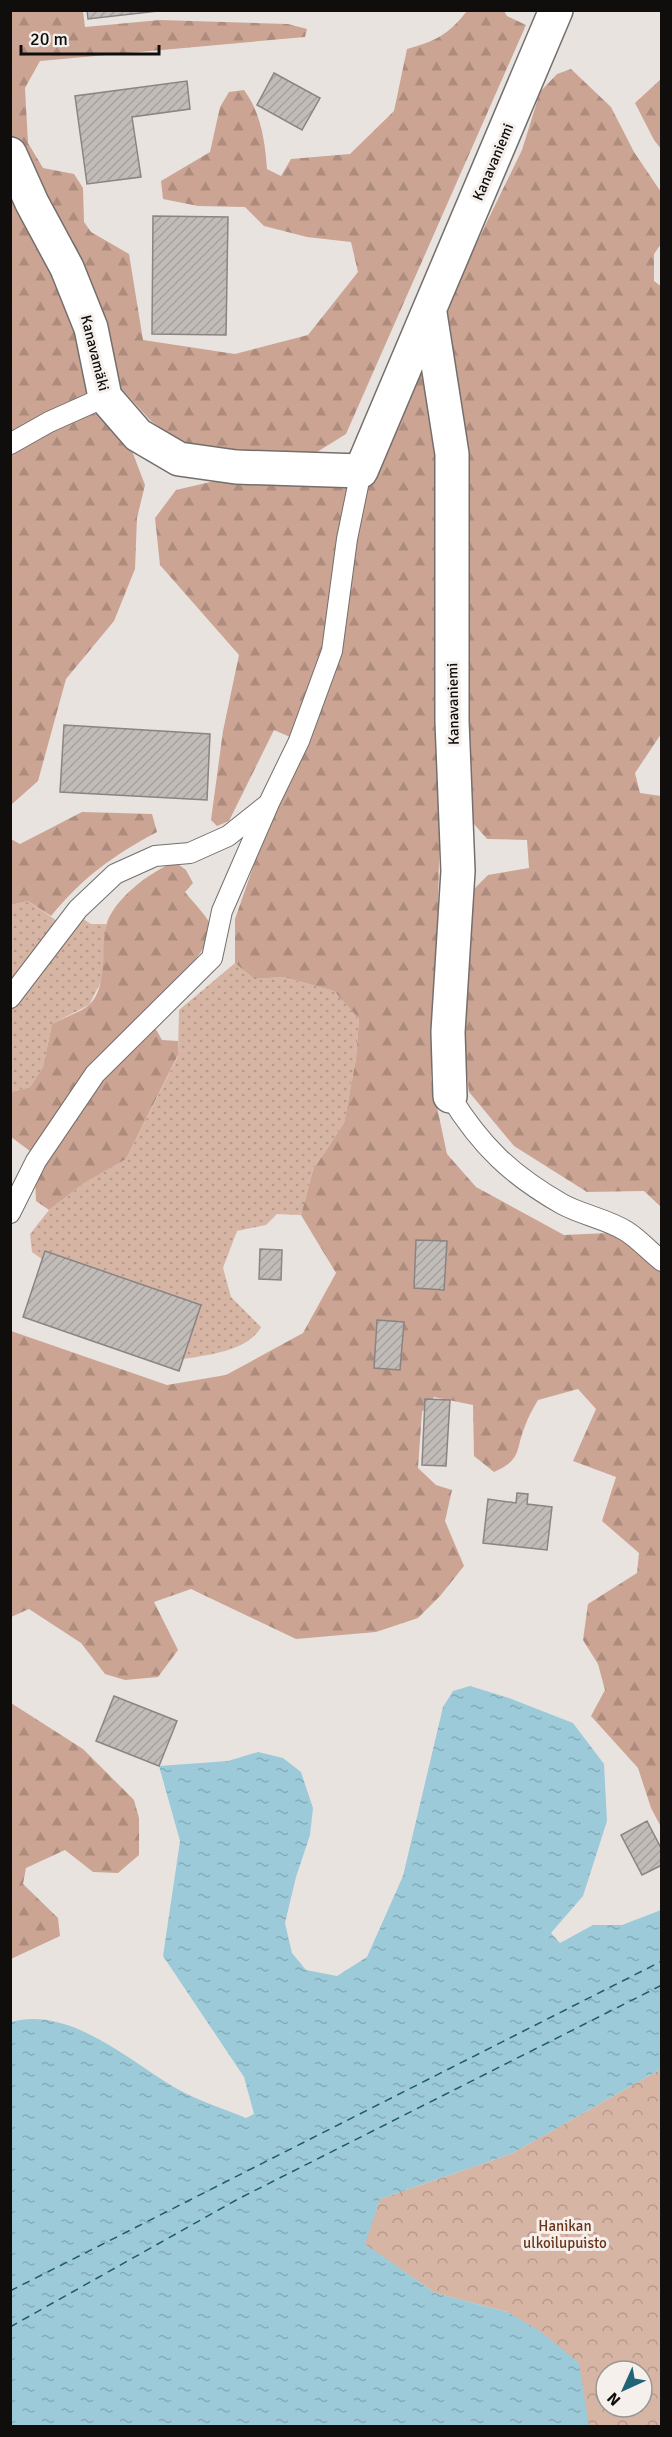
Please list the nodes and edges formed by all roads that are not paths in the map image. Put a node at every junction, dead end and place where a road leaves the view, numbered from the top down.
1 (556, 10) edge
2 (10, 154) edge
3 (430, 313) junction
4 (105, 397) junction
5 (10, 444) edge
6 (361, 471) junction
7 (269, 803) junction
8 (10, 998) edge
9 (450, 1096) joint
10 (10, 1213) edge
11 (662, 1261) edge

1 - 3 street, Kanavaniemi
2 - 4 street, Kanavamäki
3 - 6 street, Kanavaniemi
3 - 9 street, Kanavaniemi
4 - 5 lane
4 - 6 street, Kanavamäki
6 - 7 lane
7 - 8 lane
7 - 10 lane
9 - 11 lane

